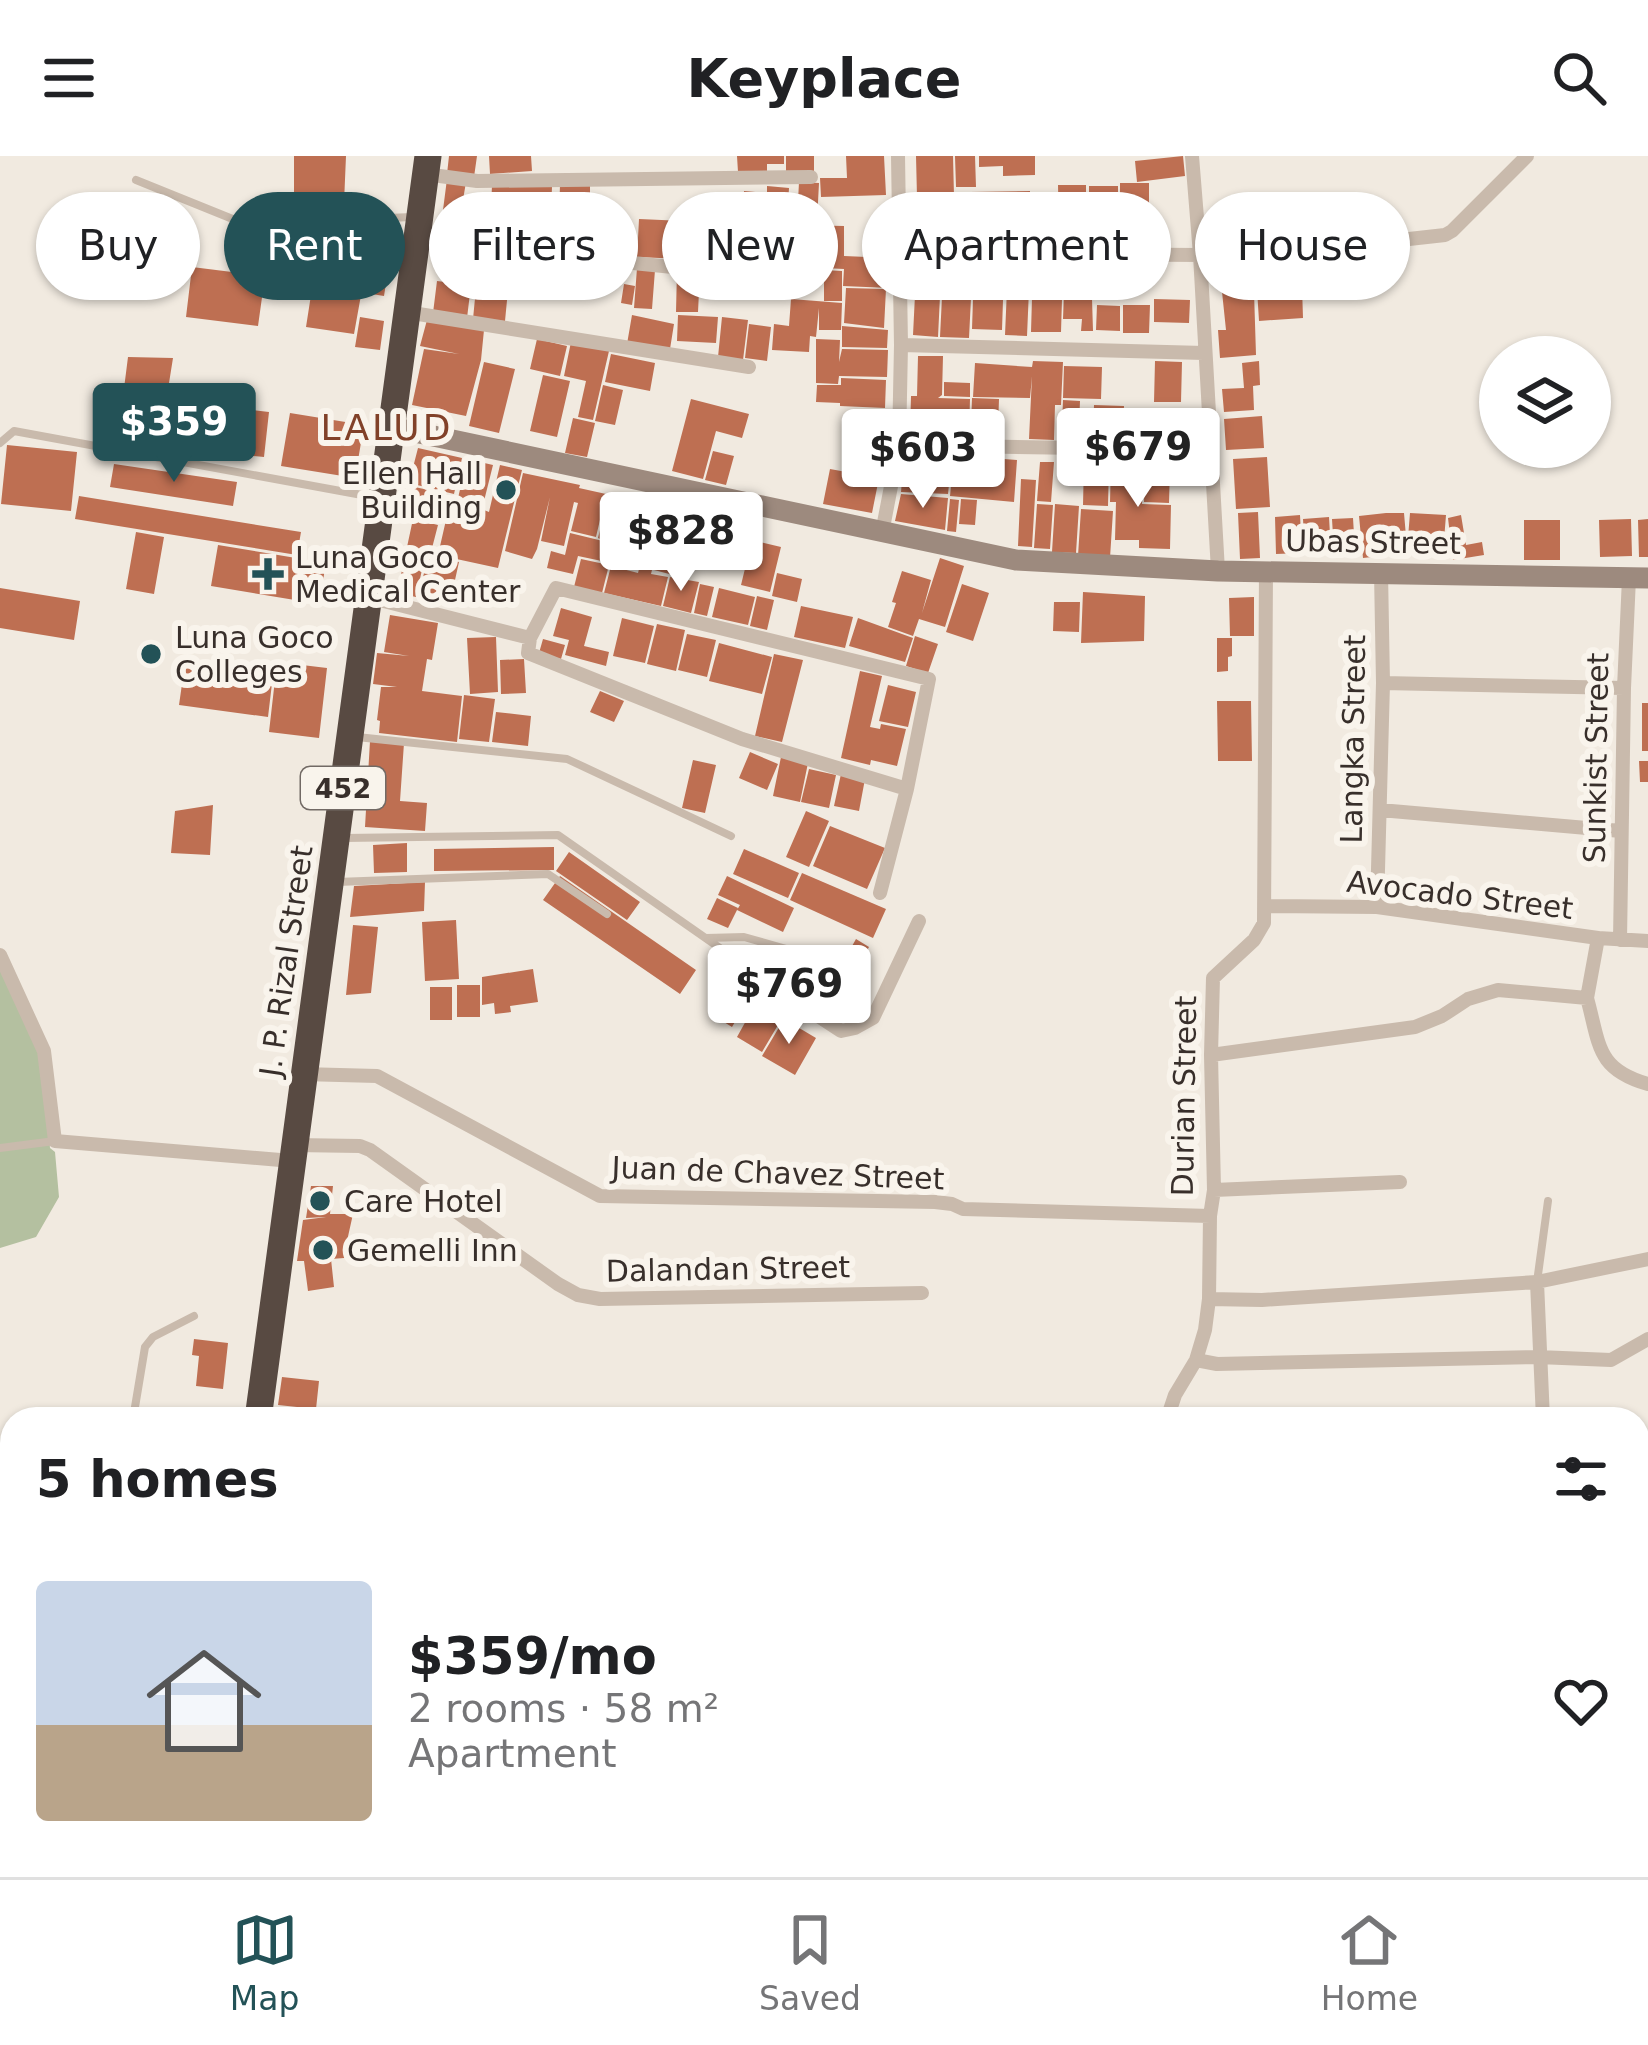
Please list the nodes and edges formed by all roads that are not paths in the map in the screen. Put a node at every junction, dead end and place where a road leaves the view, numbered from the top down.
1 (898, 156) edge
2 (1192, 156) edge
3 (1527, 156) edge
4 (426, 165) edge
5 (811, 177) dead end
6 (136, 180) dead end
7 (899, 192) edge
8 (1195, 193) edge
9 (417, 229) junction
10 (1410, 240) edge
11 (662, 262) edge
12 (901, 300) edge
13 (1202, 300) edge
14 (406, 312) junction
15 (901, 345) junction
16 (1204, 353) junction
17 (749, 368) dead end
18 (391, 427) junction
19 (0, 442) edge
20 (899, 445) junction
21 (1210, 450) junction
22 (381, 498) junction
23 (882, 532) junction
24 (1266, 570) junction
25 (1218, 571) junction
26 (1381, 572) junction
27 (1638, 578) edge
28 (368, 597) junction
29 (530, 638) junction
30 (1383, 682) junction
31 (1624, 688) junction
32 (350, 736) junction
33 (907, 789) junction
34 (1380, 810) junction
35 (1621, 832) junction
36 (731, 836) dead end
37 (337, 838) junction
38 (330, 882) junction
39 (880, 893) dead end
40 (1266, 907) junction
41 (1377, 907) junction
42 (608, 914) dead end
43 (919, 921) dead end
44 (704, 938) junction
45 (1598, 938) junction
46 (1620, 940) junction
47 (1648, 941) edge
48 (0, 955) edge
49 (825, 959) dead end
50 (1587, 998) junction
51 (814, 1014) joint
52 (1211, 1055) junction
53 (302, 1074) junction
54 (1648, 1084) edge
55 (55, 1141) junction
56 (0, 1148) edge
57 (293, 1153) junction
58 (1400, 1182) dead end
59 (1214, 1190) junction
60 (1548, 1201) dead end
61 (1210, 1216) junction
62 (1648, 1259) edge
63 (1537, 1282) junction
64 (922, 1293) dead end
65 (1209, 1299) junction
66 (194, 1316) dead end
67 (1648, 1339) edge
68 (1538, 1357) junction
69 (1196, 1360) junction
70 (135, 1407) edge
71 (260, 1407) edge
72 (1171, 1407) edge
73 (1542, 1407) edge

1 - 7 street
2 - 8 street
3 - 10 street
4 - 5 street
4 - 9 highway, J. P. Rizal Street / 452
6 - 9 lane
9 - 11 street
9 - 14 highway, J. P. Rizal Street / 452
12 - 15 street
13 - 16 street
14 - 17 street
14 - 18 highway, J. P. Rizal Street / 452
15 - 16 street
15 - 20 street
16 - 21 street
18 - 22 highway, J. P. Rizal Street / 452
18 - 23 street, Ubas Street
19 - 22 lane
20 - 21 street
20 - 23 street
21 - 25 street
22 - 28 highway, J. P. Rizal Street / 452
23 - 25 street, Ubas Street
24 - 25 street, Ubas Street
24 - 26 street, Ubas Street
24 - 40 street
26 - 27 street, Ubas Street
26 - 30 street, Langka Street
27 - 31 street, Sunkist Street
28 - 29 street
28 - 32 highway, J. P. Rizal Street / 452
29 - 33 street
29 - 33 street
30 - 31 street
30 - 34 street, Langka Street
31 - 35 street, Sunkist Street
32 - 36 lane
32 - 37 highway, J. P. Rizal Street / 452
33 - 39 street
34 - 35 street
34 - 41 street, Langka Street
35 - 46 street, Sunkist Street
37 - 38 highway, J. P. Rizal Street / 452
37 - 44 lane
38 - 42 lane
38 - 53 highway, J. P. Rizal Street / 452
40 - 41 street, Avocado Street
40 - 52 street, Durian Street
41 - 45 street, Avocado Street
43 - 51 street
44 - 49 lane
44 - 51 lane
45 - 46 street, Avocado Street
45 - 50 street
46 - 47 street, Avocado Street
48 - 55 street
50 - 52 street
50 - 54 street
52 - 59 street, Durian Street
53 - 57 highway, J. P. Rizal Street / 452
53 - 61 street, Juan de Chavez Street
55 - 56 lane
55 - 57 street, Dalandan Street
57 - 64 street, Dalandan Street
57 - 71 highway, J. P. Rizal Street / 452
58 - 59 street
59 - 61 street, Durian Street
60 - 63 lane
61 - 65 street, Durian Street
62 - 63 street
63 - 65 street
63 - 68 street
65 - 69 street, Durian Street
66 - 70 lane
67 - 68 street
68 - 69 street
68 - 73 street
69 - 72 street, Durian Street

